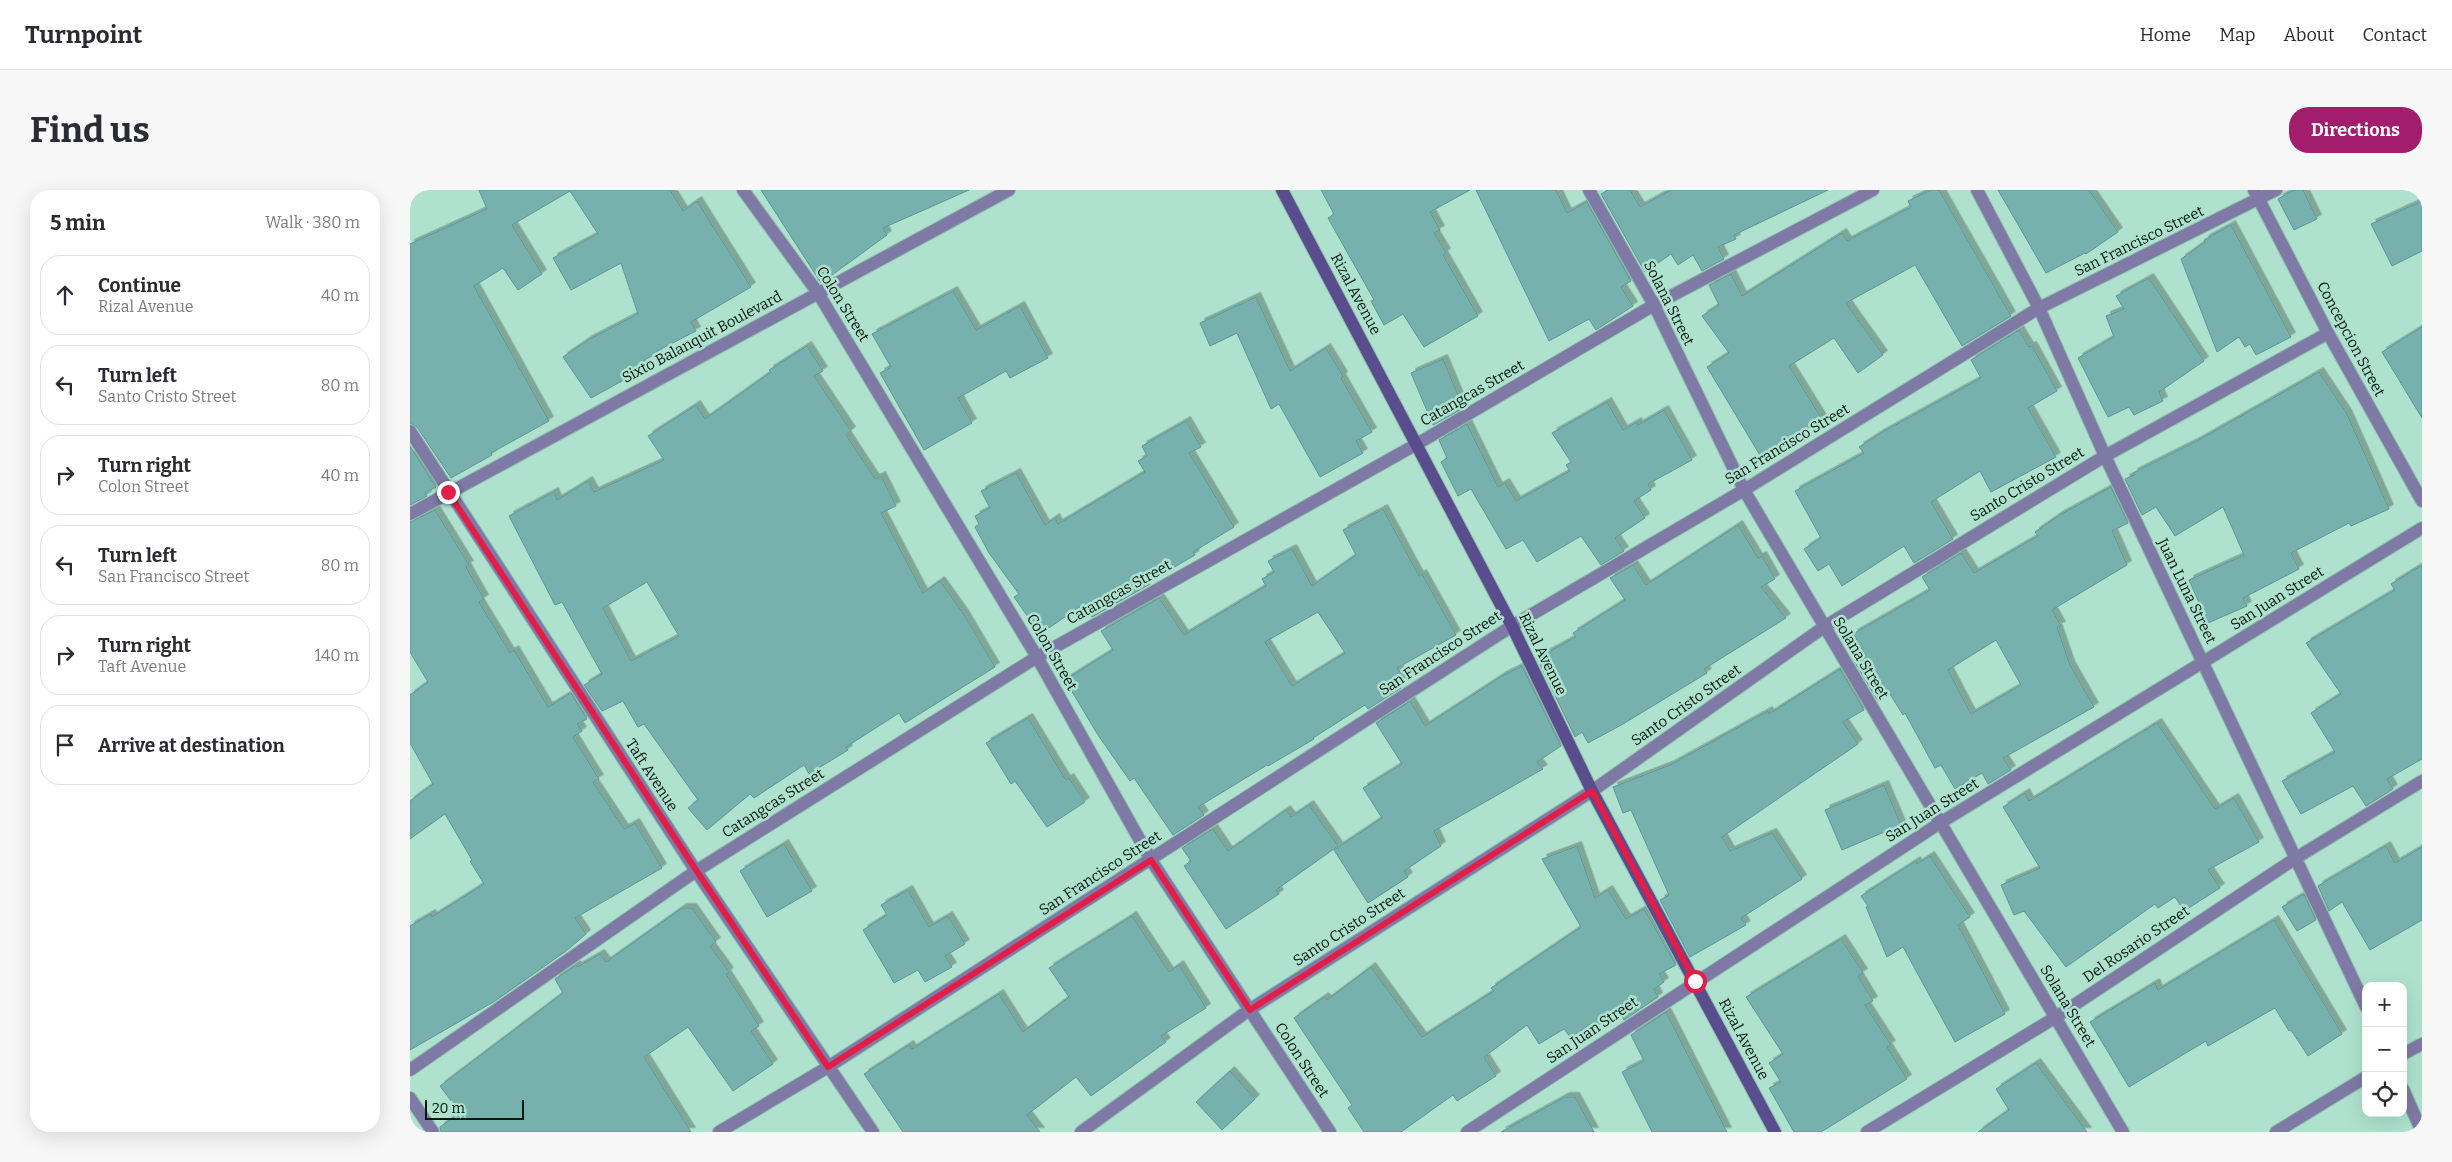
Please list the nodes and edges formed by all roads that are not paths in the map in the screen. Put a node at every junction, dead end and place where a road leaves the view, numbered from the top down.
1 (743, 190) edge
2 (1009, 190) edge
3 (1282, 190) edge
4 (1589, 190) edge
5 (1873, 190) edge
6 (1977, 190) edge
7 (2276, 190) edge
8 (2257, 195) edge
9 (818, 293) junction
10 (1654, 305) junction
11 (2039, 308) junction
12 (2328, 333) junction
13 (410, 431) edge
14 (1417, 444) junction
15 (2105, 456) junction
16 (1744, 490) junction
17 (448, 492) junction
18 (2422, 501) edge
19 (410, 514) edge
20 (2422, 528) edge
21 (1512, 626) junction
22 (1824, 627) junction
23 (1037, 657) junction
24 (2203, 663) junction
25 (2422, 781) edge
26 (1592, 791) junction
27 (1940, 823) junction
28 (2296, 858) junction
29 (1151, 860) junction
30 (696, 870) junction
31 (1695, 981) junction
32 (2362, 999) edge
33 (1250, 1010) junction
34 (2056, 1016) junction
35 (2422, 1044) edge
36 (2407, 1052) edge
37 (828, 1067) junction
38 (410, 1070) edge
39 (2362, 1078) edge
40 (410, 1098) edge
41 (2407, 1098) edge
42 (433, 1132) edge
43 (719, 1132) edge
44 (873, 1132) edge
45 (1081, 1132) edge
46 (1330, 1132) edge
47 (1467, 1132) edge
48 (1775, 1132) edge
49 (1867, 1132) edge
50 (2124, 1132) edge
51 (2276, 1132) edge
52 (2422, 1132) edge

1 - 9 street, Colon Street
2 - 9 street, Sixto Balanquit Boulevard
3 - 14 street, Rizal Avenue
4 - 10 street, Solana Street
5 - 10 street, Catangcas Street
6 - 11 street, Juan Luna Street
7 - 8 street, San Francisco Street
8 - 11 street, San Francisco Street
8 - 12 street, Concepcion Street
9 - 17 street, Sixto Balanquit Boulevard
9 - 23 street, Colon Street
10 - 14 street, Catangcas Street
10 - 16 street, Solana Street
11 - 15 street, Juan Luna Street
11 - 16 street, San Francisco Street
12 - 15 street, Santo Cristo Street
12 - 18 street, Concepcion Street
13 - 17 street, Taft Avenue
14 - 21 street, Rizal Avenue
14 - 23 street, Catangcas Street
15 - 22 street, Santo Cristo Street
15 - 24 street, Juan Luna Street
16 - 21 street, San Francisco Street
16 - 22 street, Solana Street
17 - 19 street, Sixto Balanquit Boulevard
17 - 30 street, Taft Avenue
20 - 24 street, San Juan Street
21 - 26 street, Rizal Avenue
21 - 29 street, San Francisco Street
22 - 26 street, Santo Cristo Street
22 - 27 street, Solana Street
23 - 29 street, Colon Street
23 - 30 street, Catangcas Street
24 - 27 street, San Juan Street
24 - 28 street, Juan Luna Street
25 - 28 street, Del Rosario Street
26 - 31 street, Rizal Avenue
26 - 33 street, Santo Cristo Street
27 - 31 street, San Juan Street
27 - 34 street, Solana Street
28 - 32 street, Juan Luna Street
28 - 34 street, Del Rosario Street
29 - 33 street, Colon Street
29 - 37 street, San Francisco Street
30 - 37 street, Taft Avenue
30 - 38 street, Catangcas Street
31 - 47 street, San Juan Street
31 - 48 street, Rizal Avenue
33 - 45 street, Santo Cristo Street
33 - 46 street, Colon Street
34 - 49 street, Del Rosario Street
34 - 50 street, Solana Street
35 - 36 street
37 - 43 street, San Francisco Street
37 - 44 street, Taft Avenue
39 - 51 street
40 - 42 street
41 - 52 street

